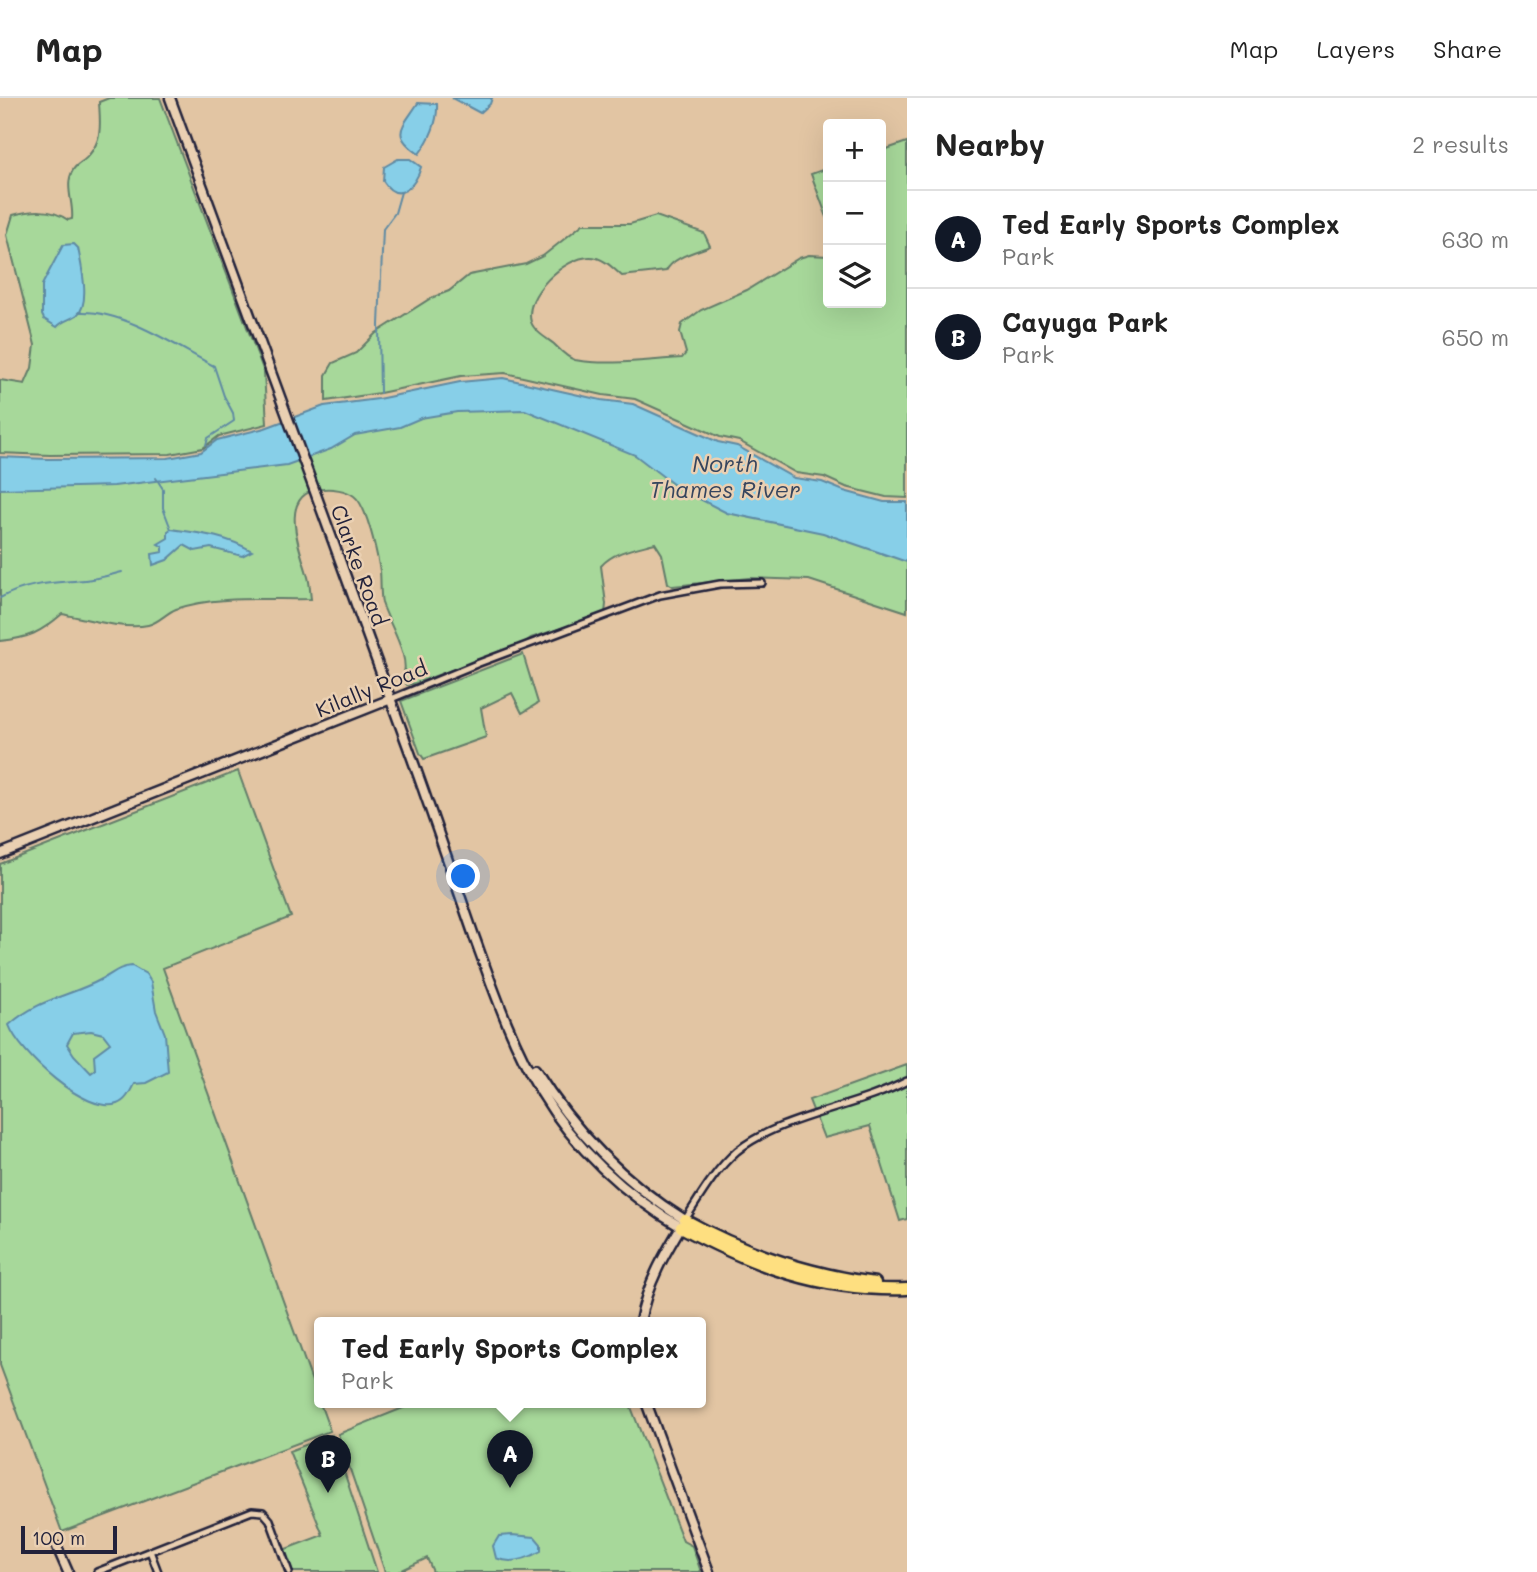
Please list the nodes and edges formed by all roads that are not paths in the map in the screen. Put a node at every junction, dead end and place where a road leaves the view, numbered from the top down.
1 (170, 98) edge
2 (762, 583) dead end
3 (391, 699) junction
4 (0, 854) edge
5 (907, 1081) edge
6 (683, 1223) junction
7 (907, 1288) edge
8 (641, 1317) edge
9 (648, 1408) edge
10 (57, 1547) dead end
11 (150, 1551) junction
12 (68, 1572) edge
13 (97, 1572) edge
14 (158, 1572) edge
15 (289, 1572) edge
16 (709, 1572) edge

1 - 3 main road, Clarke Road
2 - 3 street, Kilally Road
3 - 4 main road, Kilally Road
3 - 6 main road, Clarke Road
5 - 6 street
6 - 7 highway
6 - 8 main road
9 - 16 main road
10 - 12 main road
11 - 13 street
11 - 14 street
11 - 15 street

